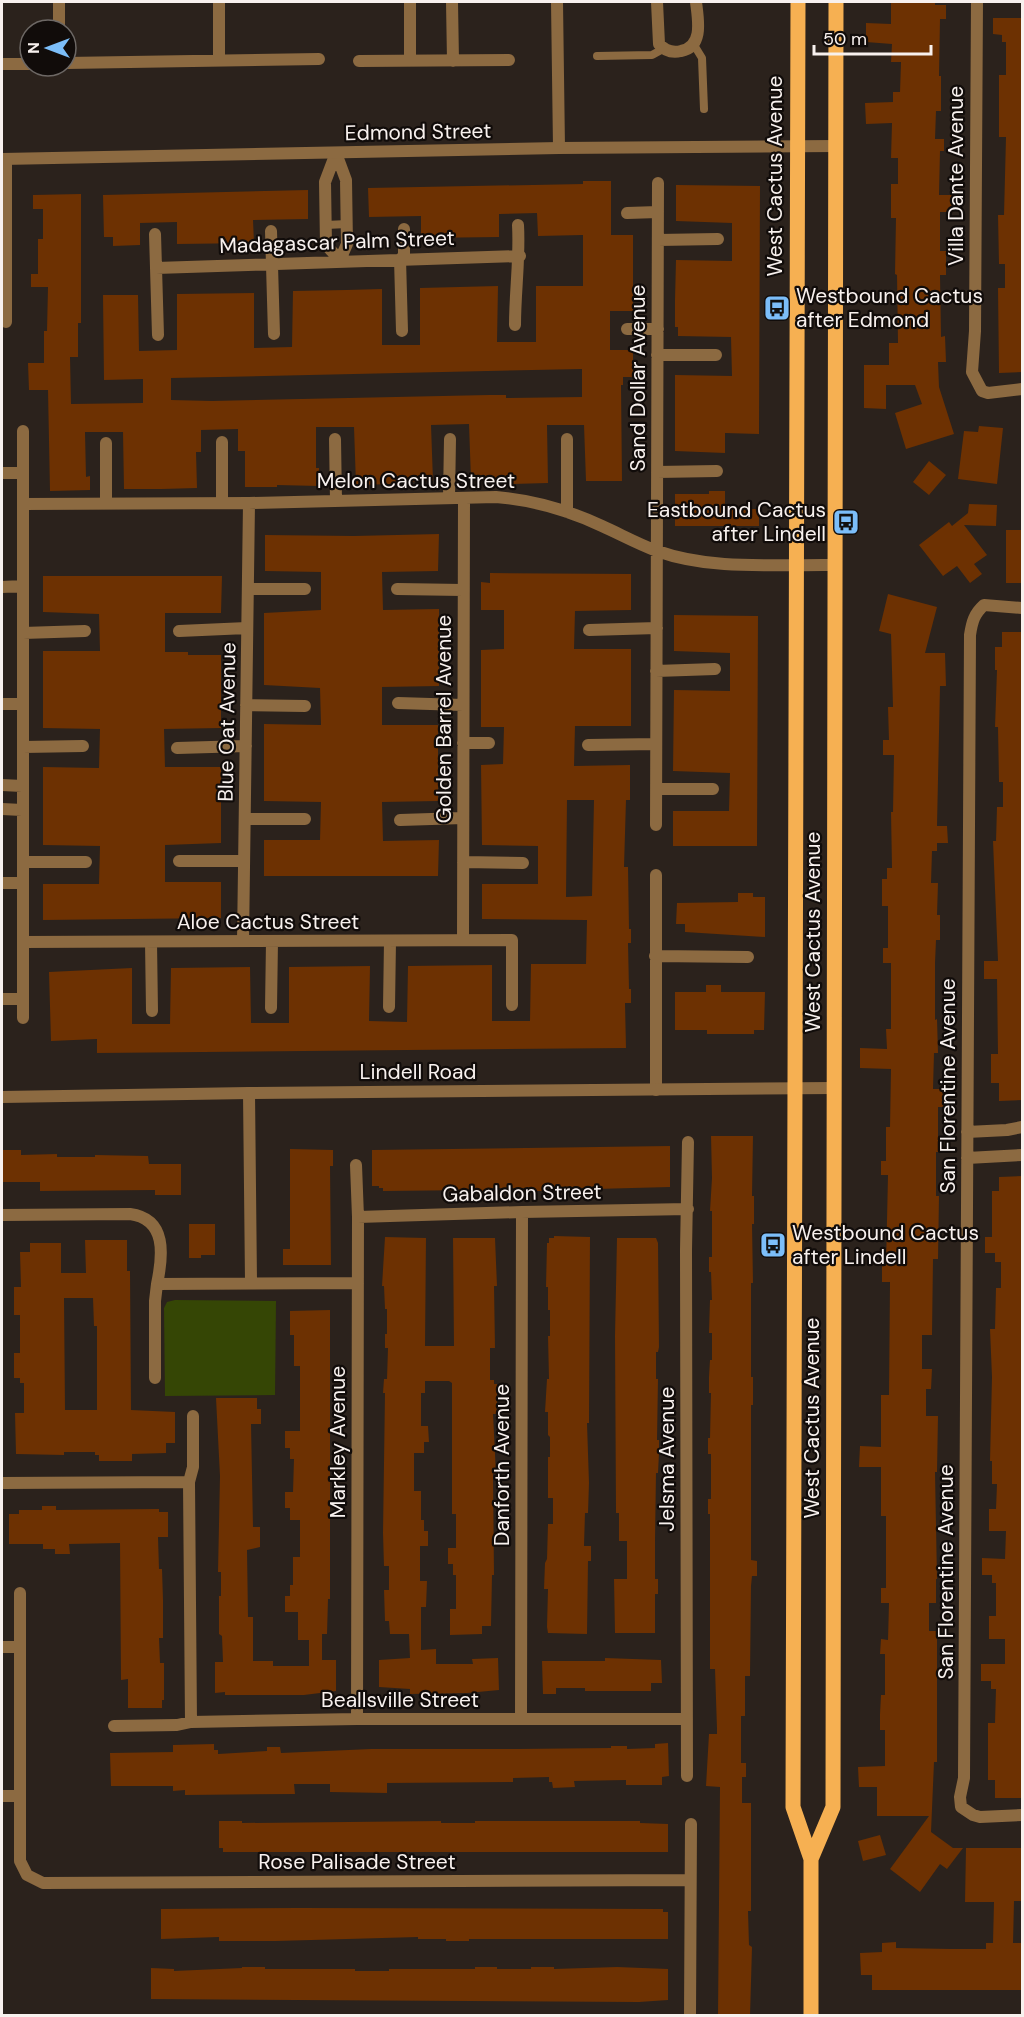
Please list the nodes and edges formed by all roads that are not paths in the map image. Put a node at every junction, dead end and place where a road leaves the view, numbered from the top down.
1 (59, 2) edge
2 (219, 2) edge
3 (410, 2) edge
4 (452, 2) edge
5 (557, 2) edge
6 (657, 2) edge
7 (696, 2) edge
8 (798, 2) edge
9 (836, 2) edge
10 (977, 2) edge
11 (59, 18) edge
12 (694, 45) junction
13 (663, 49) junction
14 (597, 56) dead end
15 (319, 59) dead end
16 (410, 59) junction
17 (359, 60) dead end
18 (453, 60) junction
19 (509, 60) dead end
20 (219, 61) junction
21 (78, 63) edge
22 (2, 64) edge
23 (18, 64) edge
24 (704, 109) dead end
25 (836, 146) junction
26 (796, 147) junction
27 (559, 148) junction
28 (336, 153) junction
29 (4, 159) edge
30 (658, 183) dead end
31 (658, 212) junction
32 (627, 213) dead end
33 (347, 224) junction
34 (326, 225) junction
35 (518, 225) dead end
36 (404, 229) dead end
37 (272, 231) dead end
38 (155, 234) dead end
39 (718, 239) dead end
40 (658, 240) junction
41 (520, 255) junction
42 (402, 259) junction
43 (340, 260) junction
44 (272, 263) junction
45 (156, 268) junction
46 (6, 322) dead end
47 (515, 325) dead end
48 (627, 329) dead end
49 (658, 329) junction
50 (402, 331) dead end
51 (274, 333) dead end
52 (158, 335) dead end
53 (657, 355) junction
54 (716, 355) dead end
55 (1023, 389) edge
56 (23, 431) dead end
57 (335, 439) dead end
58 (450, 439) dead end
59 (567, 439) dead end
60 (222, 442) dead end
61 (106, 443) dead end
62 (717, 471) dead end
63 (657, 472) junction
64 (2, 473) edge
65 (23, 473) junction
66 (449, 498) junction
67 (464, 498) junction
68 (336, 501) junction
69 (222, 503) junction
70 (249, 503) junction
71 (23, 504) junction
72 (106, 504) junction
73 (567, 512) junction
74 (657, 551) junction
75 (795, 564) junction
76 (835, 565) junction
77 (2, 586) edge
78 (23, 586) junction
79 (305, 589) dead end
80 (397, 589) dead end
81 (248, 590) junction
82 (463, 590) junction
83 (1023, 608) edge
84 (247, 628) junction
85 (657, 628) junction
86 (589, 630) dead end
87 (85, 631) dead end
88 (178, 631) dead end
89 (23, 633) junction
90 (715, 669) dead end
91 (656, 671) junction
92 (2, 704) edge
93 (23, 704) junction
94 (398, 704) dead end
95 (246, 705) junction
96 (463, 705) junction
97 (305, 706) dead end
98 (463, 743) junction
99 (489, 743) dead end
100 (656, 744) junction
101 (588, 745) dead end
102 (246, 746) junction
103 (23, 747) junction
104 (83, 747) dead end
105 (177, 748) dead end
106 (2, 786) edge
107 (22, 786) junction
108 (656, 789) junction
109 (713, 789) dead end
110 (2, 809) edge
111 (22, 810) junction
112 (463, 818) junction
113 (245, 819) junction
114 (305, 819) dead end
115 (400, 820) dead end
116 (656, 825) dead end
117 (179, 861) dead end
118 (244, 861) junction
119 (23, 862) junction
120 (86, 862) dead end
121 (463, 862) junction
122 (523, 863) dead end
123 (656, 875) dead end
124 (2, 883) edge
125 (23, 883) junction
126 (463, 940) junction
127 (243, 941) junction
128 (272, 941) junction
129 (390, 941) junction
130 (23, 942) junction
131 (151, 942) junction
132 (655, 956) junction
133 (748, 957) dead end
134 (2, 999) edge
135 (23, 999) junction
136 (512, 1005) dead end
137 (389, 1007) dead end
138 (272, 1008) dead end
139 (152, 1011) dead end
140 (23, 1018) dead end
141 (834, 1088) junction
142 (795, 1089) junction
143 (656, 1090) junction
144 (249, 1093) junction
145 (2, 1097) edge
146 (1023, 1127) edge
147 (967, 1132) junction
148 (688, 1142) dead end
149 (1023, 1155) edge
150 (967, 1158) junction
151 (356, 1165) dead end
152 (688, 1209) junction
153 (522, 1212) junction
154 (2, 1215) edge
155 (358, 1217) junction
156 (251, 1282) junction
157 (358, 1283) junction
158 (157, 1284) junction
159 (155, 1378) dead end
160 (193, 1416) dead end
161 (189, 1482) junction
162 (2, 1483) edge
163 (20, 1593) dead end
164 (2, 1647) edge
165 (20, 1647) junction
166 (357, 1719) junction
167 (521, 1719) junction
168 (687, 1719) junction
169 (191, 1722) junction
170 (114, 1726) dead end
171 (687, 1776) dead end
172 (2, 1796) edge
173 (20, 1796) junction
174 (1023, 1815) edge
175 (691, 1824) dead end
176 (811, 1859) junction
177 (690, 1880) junction
178 (690, 2016) edge
179 (811, 2016) edge

1 - 11 street
2 - 20 street
3 - 16 street
4 - 18 street
5 - 27 street
6 - 13 street
7 - 12 street
8 - 26 main road, West Cactus Avenue
9 - 25 main road, West Cactus Avenue
10 - 55 street, Villa Dante Avenue
12 - 13 street
12 - 24 lane
13 - 14 lane
15 - 20 street
16 - 17 street
16 - 18 street
18 - 19 street
20 - 21 street
22 - 23 street
25 - 26 street, Edmond Street
25 - 76 main road, West Cactus Avenue
26 - 27 street, Edmond Street
26 - 75 main road, West Cactus Avenue
27 - 28 street, Edmond Street
28 - 29 street, Edmond Street
28 - 33 street
28 - 34 street
29 - 46 street
30 - 31 street, Sand Dollar Avenue
31 - 32 street
31 - 40 street, Sand Dollar Avenue
33 - 34 lane
33 - 43 street
34 - 43 street
35 - 41 street
36 - 42 street
37 - 44 street
38 - 45 street
39 - 40 street
40 - 49 street, Sand Dollar Avenue
41 - 42 street, Madagascar Palm Street
41 - 47 street
42 - 43 street, Madagascar Palm Street
42 - 50 street
43 - 44 street, Madagascar Palm Street
44 - 45 street, Madagascar Palm Street
44 - 51 street
45 - 52 street
48 - 49 street
49 - 53 street, Sand Dollar Avenue
53 - 54 street
53 - 63 street, Sand Dollar Avenue
56 - 65 street
57 - 68 street
58 - 66 street
59 - 73 street
60 - 69 street
61 - 72 street
62 - 63 street
63 - 74 street, Sand Dollar Avenue
64 - 65 street
65 - 71 street
66 - 67 street, Melon Cactus Street
66 - 68 street, Melon Cactus Street
67 - 73 street, Melon Cactus Street
67 - 82 street, Golden Barrel Avenue
68 - 70 street, Melon Cactus Street
69 - 70 street, Melon Cactus Street
69 - 72 street, Melon Cactus Street
70 - 81 street, Blue Oat Avenue
71 - 72 street, Melon Cactus Street
71 - 78 street
73 - 74 street, Melon Cactus Street
74 - 75 street, Melon Cactus Street
74 - 85 street, Sand Dollar Avenue
75 - 76 street, Melon Cactus Street
75 - 142 main road, West Cactus Avenue
76 - 141 main road, West Cactus Avenue
77 - 78 street
78 - 89 street
79 - 81 street
80 - 82 street
81 - 84 street, Blue Oat Avenue
82 - 96 street, Golden Barrel Avenue
83 - 147 street, San Florentine Avenue
84 - 88 street
84 - 95 street, Blue Oat Avenue
85 - 86 street
85 - 91 street, Sand Dollar Avenue
87 - 89 street
89 - 93 street
90 - 91 street
91 - 100 street, Sand Dollar Avenue
92 - 93 street
93 - 103 street
94 - 96 street
95 - 97 street
95 - 102 street, Blue Oat Avenue
96 - 98 street, Golden Barrel Avenue
98 - 99 street
98 - 112 street, Golden Barrel Avenue
100 - 101 street
100 - 108 street, Sand Dollar Avenue
102 - 105 street
102 - 113 street, Blue Oat Avenue
103 - 104 street
103 - 107 street
106 - 107 street
107 - 111 street
108 - 109 street
108 - 116 street, Sand Dollar Avenue
110 - 111 street
111 - 119 street
112 - 115 street
112 - 121 street, Golden Barrel Avenue
113 - 114 street
113 - 118 street, Blue Oat Avenue
117 - 118 street
118 - 127 street, Blue Oat Avenue
119 - 120 street
119 - 125 street
121 - 122 street
121 - 126 street, Golden Barrel Avenue
123 - 132 street
124 - 125 street
125 - 130 street
126 - 129 street, Aloe Cactus Street
126 - 136 street, Aloe Cactus Street
127 - 128 street, Aloe Cactus Street
127 - 131 street, Aloe Cactus Street
128 - 129 street, Aloe Cactus Street
128 - 138 street
129 - 137 street
130 - 131 street, Aloe Cactus Street
130 - 135 street
131 - 139 street
132 - 133 street
132 - 143 street
134 - 135 street
135 - 140 street
141 - 142 street, Lindell Road
141 - 176 main road, West Cactus Avenue
142 - 143 street, Lindell Road
142 - 176 main road, West Cactus Avenue
143 - 144 street, Lindell Road
144 - 145 street, Lindell Road
144 - 156 street
146 - 147 street
147 - 150 street, San Florentine Avenue
148 - 152 street, Jelsma Avenue
149 - 150 street
150 - 174 street, San Florentine Avenue
151 - 155 street, Markley Avenue
152 - 153 street, Gabaldon Street
152 - 168 street, Jelsma Avenue
153 - 155 street, Gabaldon Street
153 - 167 street, Danforth Avenue
154 - 158 street
155 - 157 street, Markley Avenue
156 - 157 street
156 - 158 street
157 - 166 street, Markley Avenue
158 - 159 street
160 - 161 street
161 - 162 street
161 - 169 street
163 - 165 street
164 - 165 street
165 - 173 street
166 - 167 street, Beallsville Street
166 - 169 street, Beallsville Street
167 - 168 street, Beallsville Street
168 - 171 street, Jelsma Avenue
169 - 170 street, Beallsville Street
172 - 173 street
173 - 177 street, Rose Palisade Street
175 - 177 street
176 - 179 main road, West Cactus Avenue
177 - 178 street

